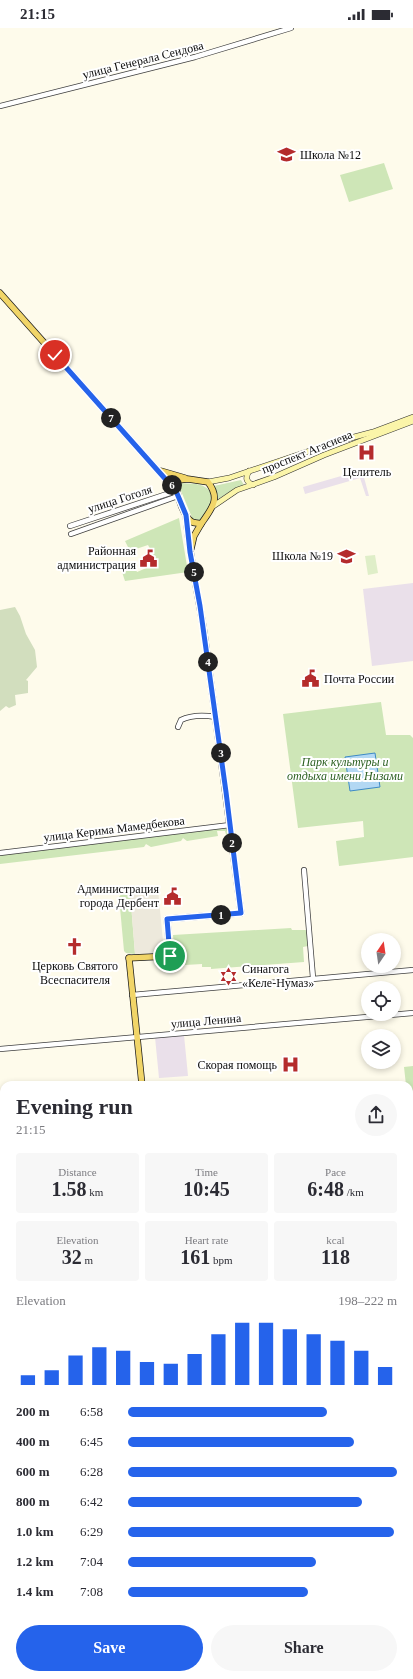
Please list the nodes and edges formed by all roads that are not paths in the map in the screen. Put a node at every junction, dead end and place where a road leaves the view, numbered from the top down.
1 (291, 28) edge
2 (0, 106) edge
3 (0, 293) edge
4 (413, 417) edge
5 (413, 421) edge
6 (376, 423) dead end
7 (379, 432) junction
8 (296, 455) junction
9 (302, 465) junction
10 (155, 468) junction
11 (249, 471) junction
12 (188, 479) junction
13 (208, 482) junction
14 (253, 485) junction
15 (177, 494) junction
16 (212, 507) junction
17 (186, 515) junction
18 (201, 524) junction
19 (70, 526) dead end
20 (71, 534) dead end
21 (216, 717) junction
22 (178, 727) dead end
23 (230, 825) junction
24 (0, 853) edge
25 (304, 870) dead end
26 (129, 958) junction
27 (413, 970) edge
28 (313, 978) junction
29 (132, 995) junction
30 (413, 1013) edge
31 (137, 1038) junction
32 (0, 1049) edge
33 (142, 1081) edge

1 - 2 street, улица Генерала Сеидова
3 - 10 main road
4 - 7 main road, проспект Агасиева
5 - 7 main road, проспект Агасиева
6 - 7 main road
7 - 8 main road, проспект Агасиева
7 - 9 main road, проспект Агасиева
8 - 9 main road
8 - 11 main road, проспект Агасиева
9 - 14 main road, проспект Агасиева
10 - 12 main road
10 - 15 main road
11 - 13 main road, проспект Агасиева
11 - 14 main road
12 - 13 main road
12 - 15 main road
13 - 16 main road
14 - 16 main road, проспект Агасиева
15 - 17 main road
15 - 19 street, улица Гоголя
15 - 20 street
16 - 18 main road
17 - 18 main road
17 - 21 main road
18 - 26 main road
21 - 22 street
21 - 23 main road
23 - 24 street, улица Керима Мамедбекова
23 - 26 main road
25 - 28 street
26 - 29 main road
27 - 28 street
28 - 29 street
29 - 31 main road
30 - 31 street, улица Ленина
31 - 32 street, улица Ленина
31 - 33 main road

